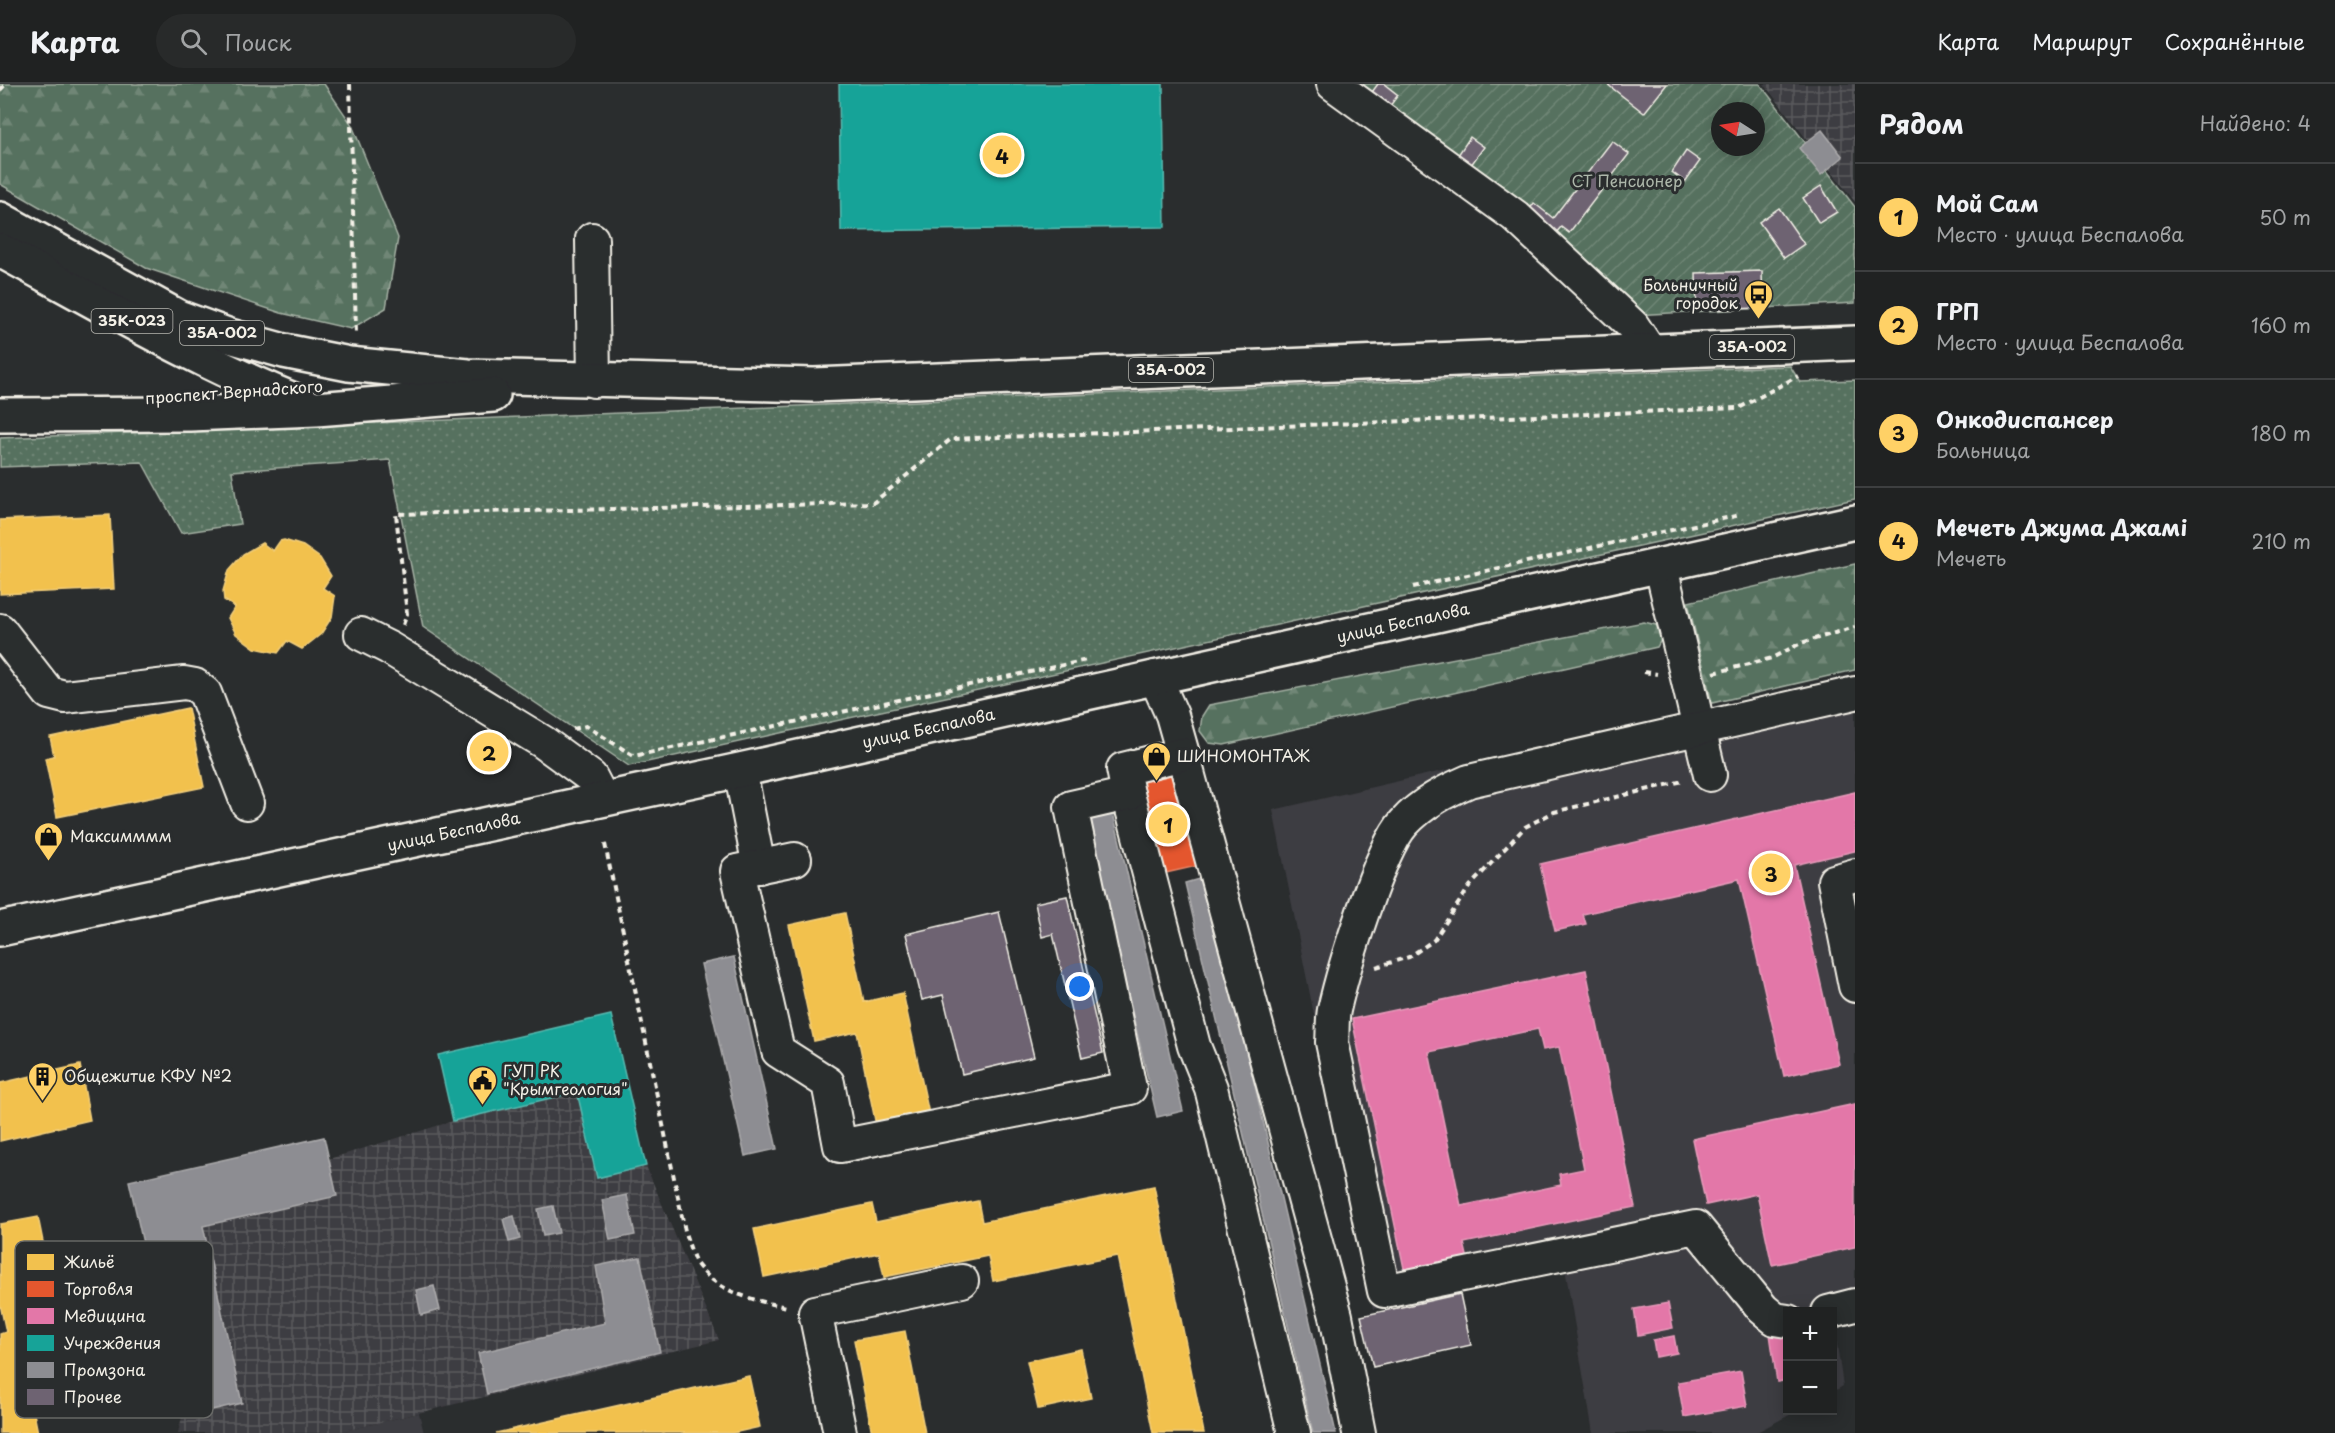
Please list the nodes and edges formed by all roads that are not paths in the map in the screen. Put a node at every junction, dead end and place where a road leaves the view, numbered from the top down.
1 (1333, 84) edge
2 (0, 219) edge
3 (591, 238) dead end
4 (0, 250) edge
5 (1855, 343) edge
6 (1649, 350) junction
7 (468, 376) junction
8 (594, 381) junction
9 (692, 383) junction
10 (266, 390) junction
11 (316, 409) junction
12 (0, 410) edge
13 (0, 415) edge
14 (1855, 522) edge
15 (1661, 567) junction
16 (0, 630) edge
17 (361, 634) dead end
18 (1155, 677) junction
19 (1855, 693) edge
20 (1699, 729) junction
21 (1184, 754) junction
22 (740, 770) junction
23 (1710, 775) road end
24 (1128, 794) junction
25 (602, 798) junction
26 (247, 803) dead end
27 (795, 859) dead end
28 (759, 867) junction
29 (1855, 875) edge
30 (0, 929) edge
31 (1855, 986) edge
32 (962, 1281) dead end
33 (1855, 1305) edge
34 (1837, 1309) edge
35 (1783, 1320) edge
36 (840, 1433) edge
37 (1294, 1433) edge
38 (1359, 1433) edge

1 - 6 lane
2 - 7 main road, 35А-002
3 - 8 lane
4 - 10 main road, 35К-023
5 - 6 main road, 35А-002
6 - 9 main road, 35А-002
7 - 8 main road, 35А-002
7 - 10 main road, проспект Вернадского
8 - 9 main road, 35А-002
9 - 11 main road, 35А-002
10 - 11 main road, 35К-023
10 - 12 main road, проспект Вернадского
11 - 13 main road, проспект Вернадского
14 - 15 main road, улица Беспалова
15 - 18 main road, улица Беспалова
15 - 20 lane
16 - 26 lane
17 - 25 lane
18 - 21 lane
18 - 22 main road, улица Беспалова
19 - 20 lane
20 - 23 lane
20 - 35 lane
21 - 24 lane
21 - 38 lane
22 - 25 main road, улица Беспалова
22 - 28 lane
24 - 28 lane
24 - 37 lane
25 - 30 main road, улица Беспалова
27 - 28 lane
29 - 31 lane
32 - 36 lane
33 - 34 lane

